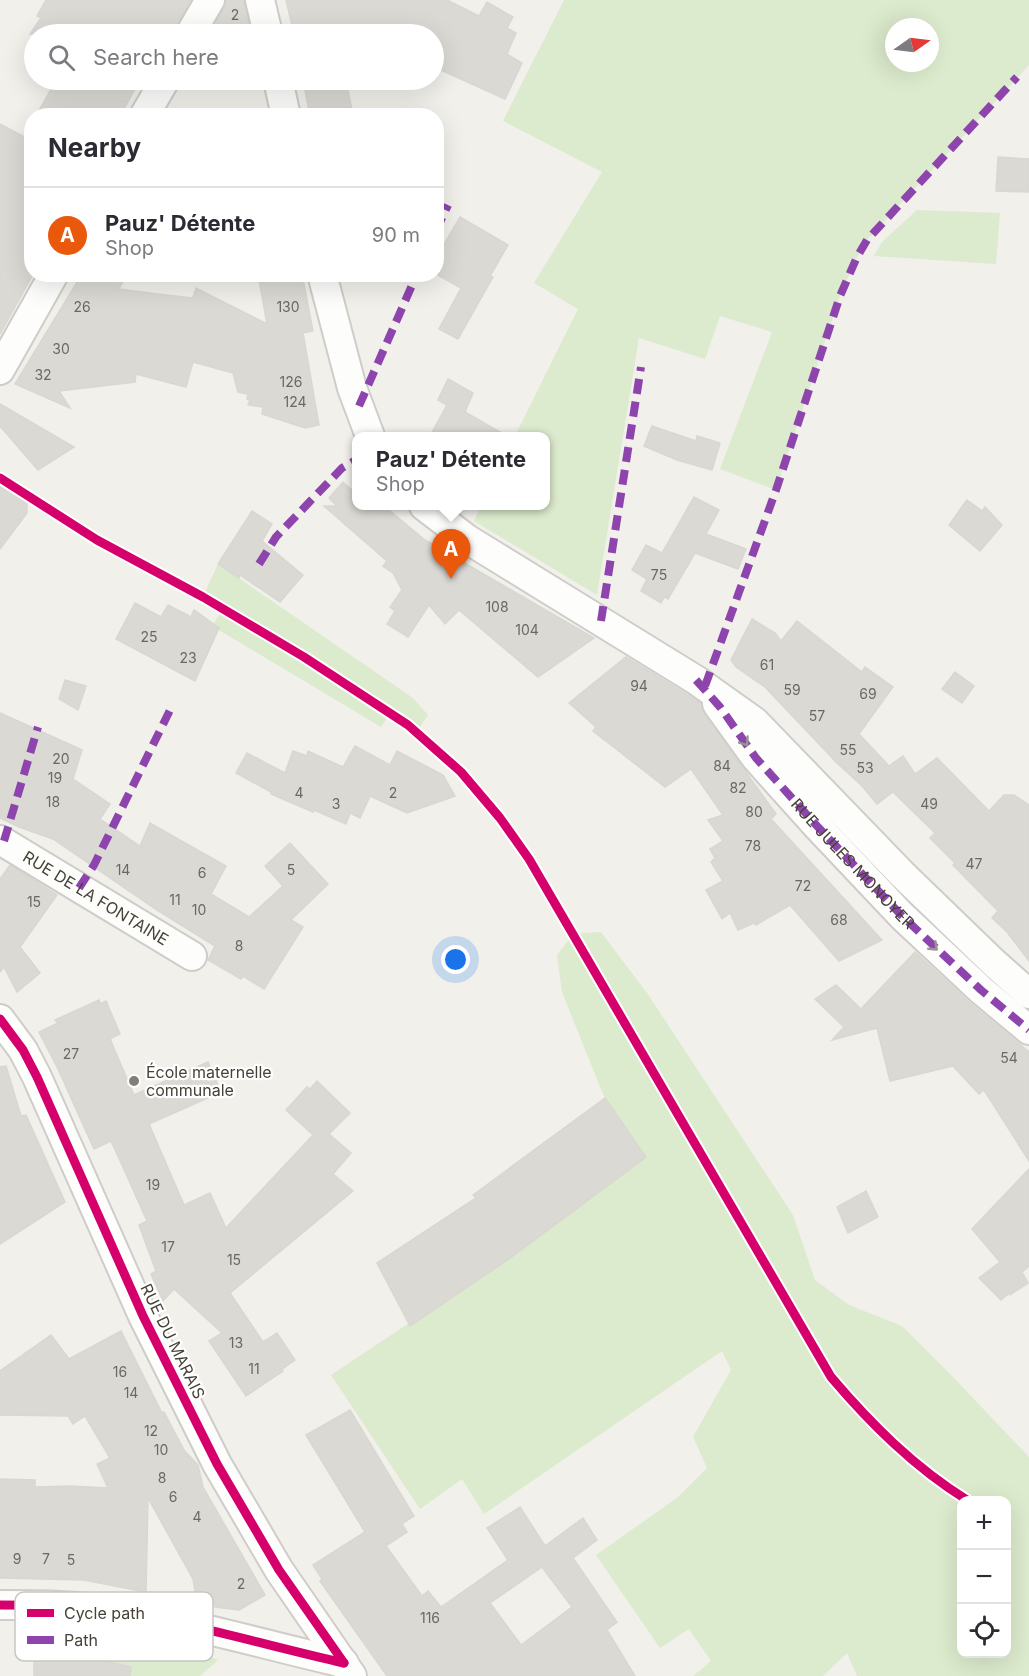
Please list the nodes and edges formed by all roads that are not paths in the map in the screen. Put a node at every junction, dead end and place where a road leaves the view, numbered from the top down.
1 (210, 0) edge
2 (260, 0) edge
3 (196, 24) edge
4 (266, 24) edge
5 (159, 90) edge
6 (280, 90) edge
7 (149, 108) edge
8 (284, 108) edge
9 (50, 282) edge
10 (324, 282) edge
11 (0, 370) edge
12 (368, 432) edge
13 (429, 510) edge
14 (696, 680) junction
15 (0, 840) edge
16 (192, 956) dead end
17 (1029, 994) edge
18 (0, 1019) edge
19 (1029, 1030) edge
20 (213, 1631) edge
21 (348, 1670) edge

1 - 3 street
2 - 4 street
5 - 7 street
6 - 8 street
9 - 11 street
10 - 12 street
13 - 14 street, RUE JULES MONOYER
14 - 17 street, RUE JULES MONOYER
14 -> 19 street, RUE JULES MONOYER
15 - 16 street, RUE DE LA FONTAINE
18 - 21 street, RUE DU MARAIS
20 - 21 street

